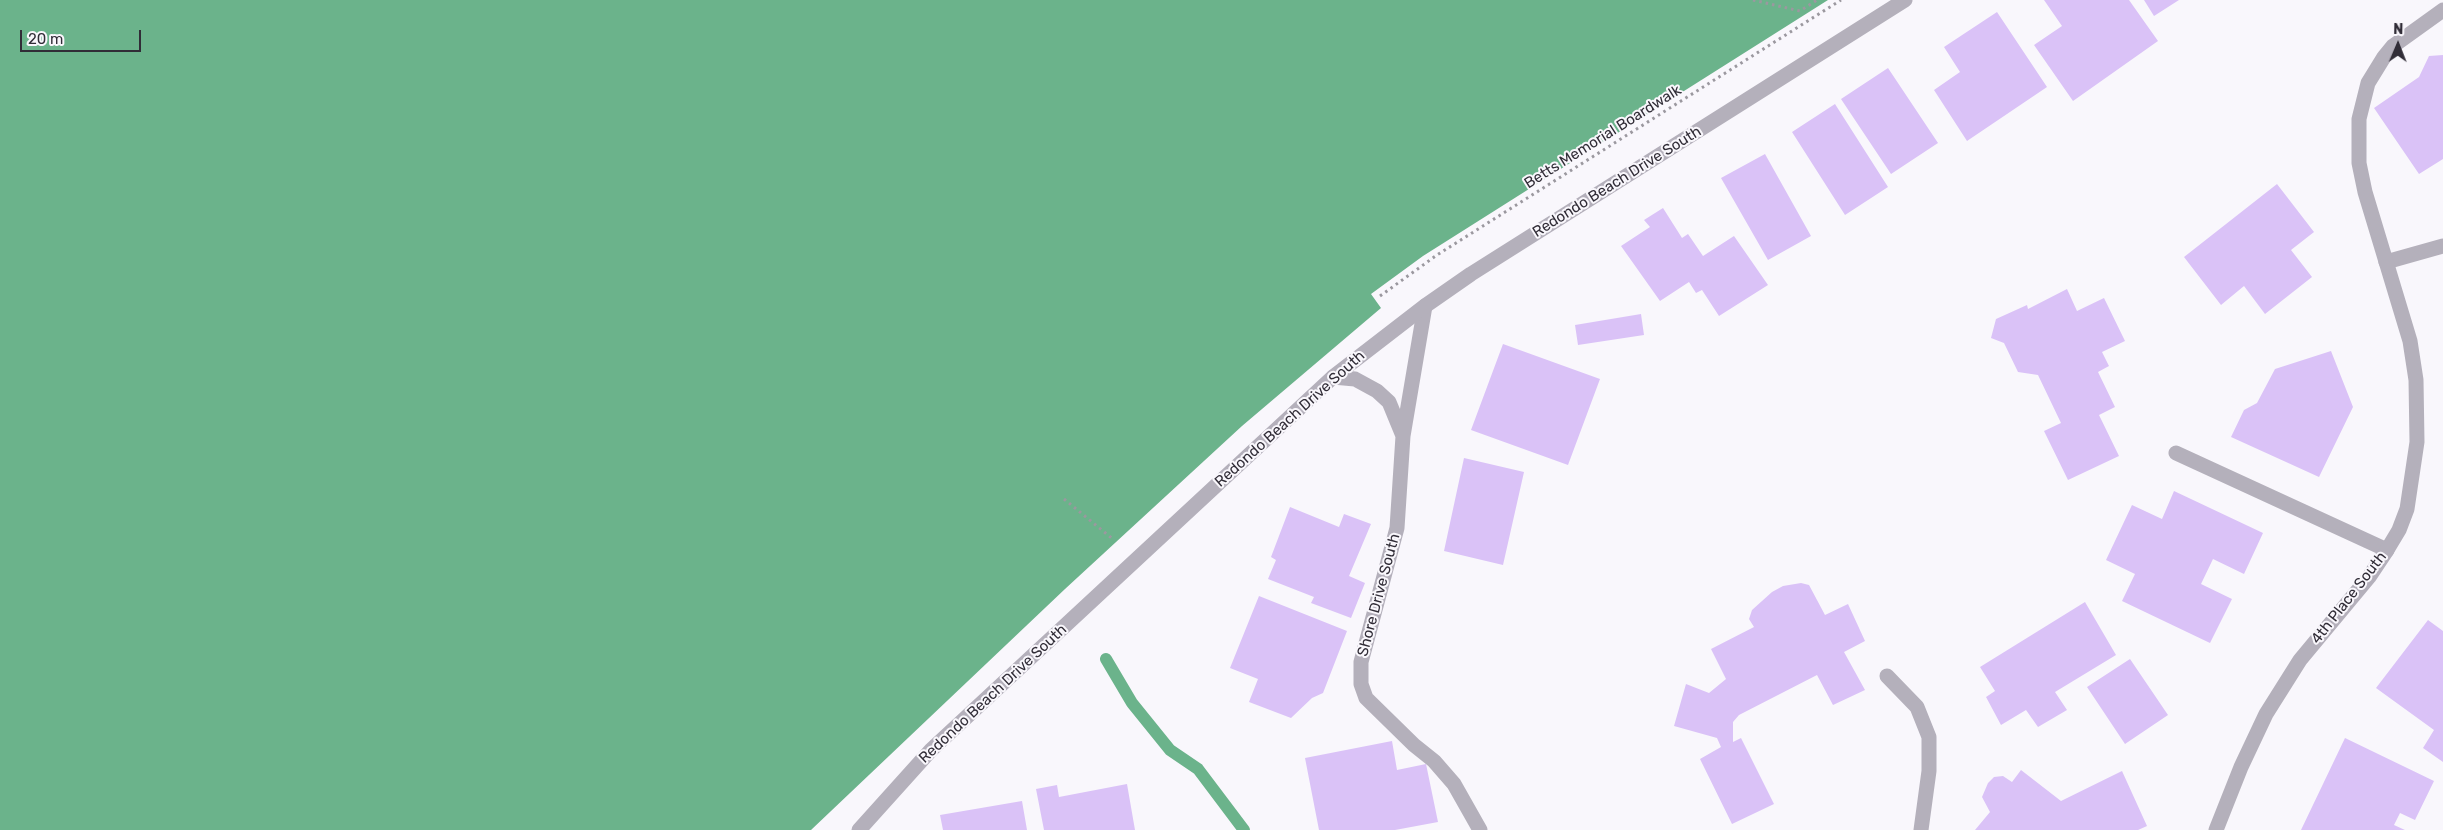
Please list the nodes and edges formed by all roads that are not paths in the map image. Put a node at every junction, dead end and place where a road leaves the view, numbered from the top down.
1 (1905, 0) edge
2 (2443, 10) edge
3 (2443, 246) edge
4 (2386, 262) junction
5 (1425, 306) junction
6 (1332, 377) junction
7 (1403, 436) junction
8 (2176, 453) dead end
9 (2387, 550) junction
10 (1887, 676) dead end
11 (859, 830) edge
12 (1480, 830) edge
13 (1921, 830) edge
14 (2216, 830) edge

1 - 5 street, Redondo Beach Drive South
2 - 4 street, 4th Place South
3 - 4 street
4 - 9 street, 4th Place South
5 - 6 street, Redondo Beach Drive South
5 - 7 street, Shore Drive South
6 - 7 street, Shore Drive South
6 - 11 street, Redondo Beach Drive South
7 - 12 street, Shore Drive South
8 - 9 street
9 - 14 street, 4th Place South
10 - 13 street

